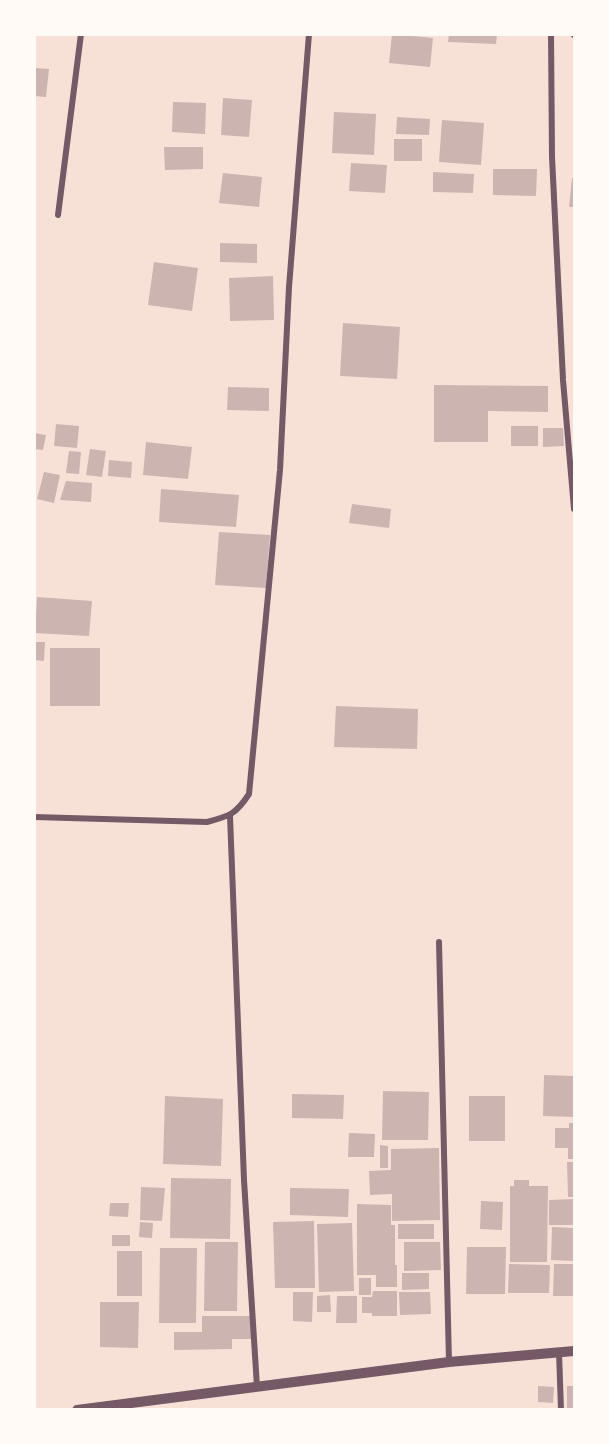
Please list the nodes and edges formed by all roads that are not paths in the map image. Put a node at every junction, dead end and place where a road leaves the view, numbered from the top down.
1 (81, 34) edge
2 (309, 34) edge
3 (551, 34) edge
4 (58, 215) dead end
5 (574, 509) edge
6 (230, 816) junction
7 (34, 817) edge
8 (439, 942) dead end
9 (574, 1351) edge
10 (559, 1352) junction
11 (449, 1362) junction
12 (257, 1388) junction
13 (118, 1407) edge
14 (76, 1410) edge
15 (561, 1410) edge

1 - 4 street
2 - 6 street
3 - 5 street
6 - 7 street
6 - 12 street
8 - 11 street
9 - 10 street
10 - 11 street
10 - 15 street
11 - 12 street
12 - 13 street
13 - 14 street

